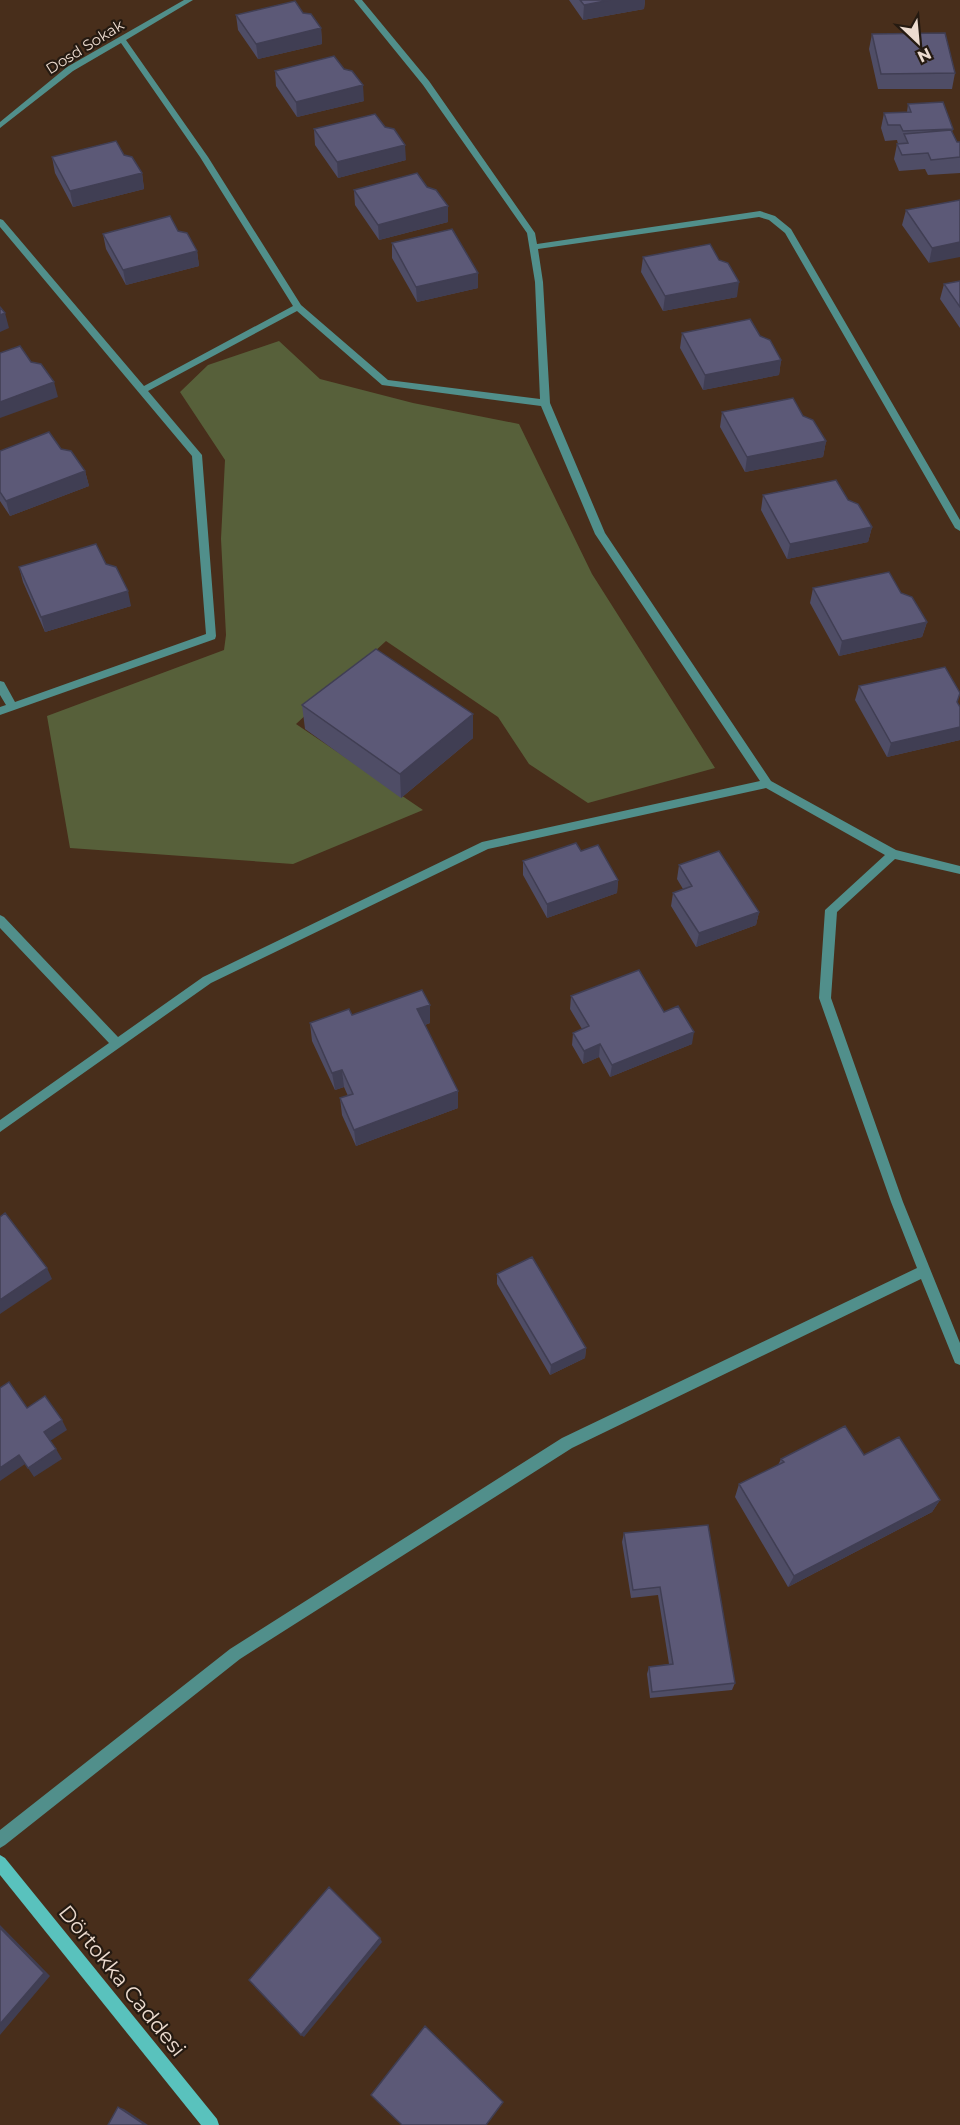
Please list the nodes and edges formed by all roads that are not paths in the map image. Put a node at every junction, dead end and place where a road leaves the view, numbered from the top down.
1 (189, 0) edge
2 (358, 0) edge
3 (122, 39) junction
4 (0, 126) edge
5 (0, 222) edge
6 (533, 247) junction
7 (298, 307) junction
8 (142, 391) junction
9 (545, 404) junction
10 (960, 528) edge
11 (0, 685) edge
12 (12, 707) junction
13 (0, 711) edge
14 (767, 784) junction
15 (893, 854) junction
16 (960, 870) edge
17 (0, 920) edge
18 (117, 1044) junction
19 (0, 1127) edge
20 (925, 1271) junction
21 (960, 1359) edge
22 (0, 1840) edge
23 (0, 1863) edge
24 (211, 2125) edge

1 - 3 street, Dosd Sokak
2 - 6 street
3 - 4 street, Dosd Sokak
3 - 7 street
5 - 8 street
6 - 9 street
6 - 10 street
7 - 8 street
7 - 9 street
8 - 12 street
9 - 14 street
11 - 12 street
12 - 13 street
14 - 15 street
14 - 18 street
15 - 16 street
15 - 20 street
17 - 18 street
18 - 19 street
20 - 21 street
20 - 22 street
23 - 24 street, Dörtokka Caddesi

